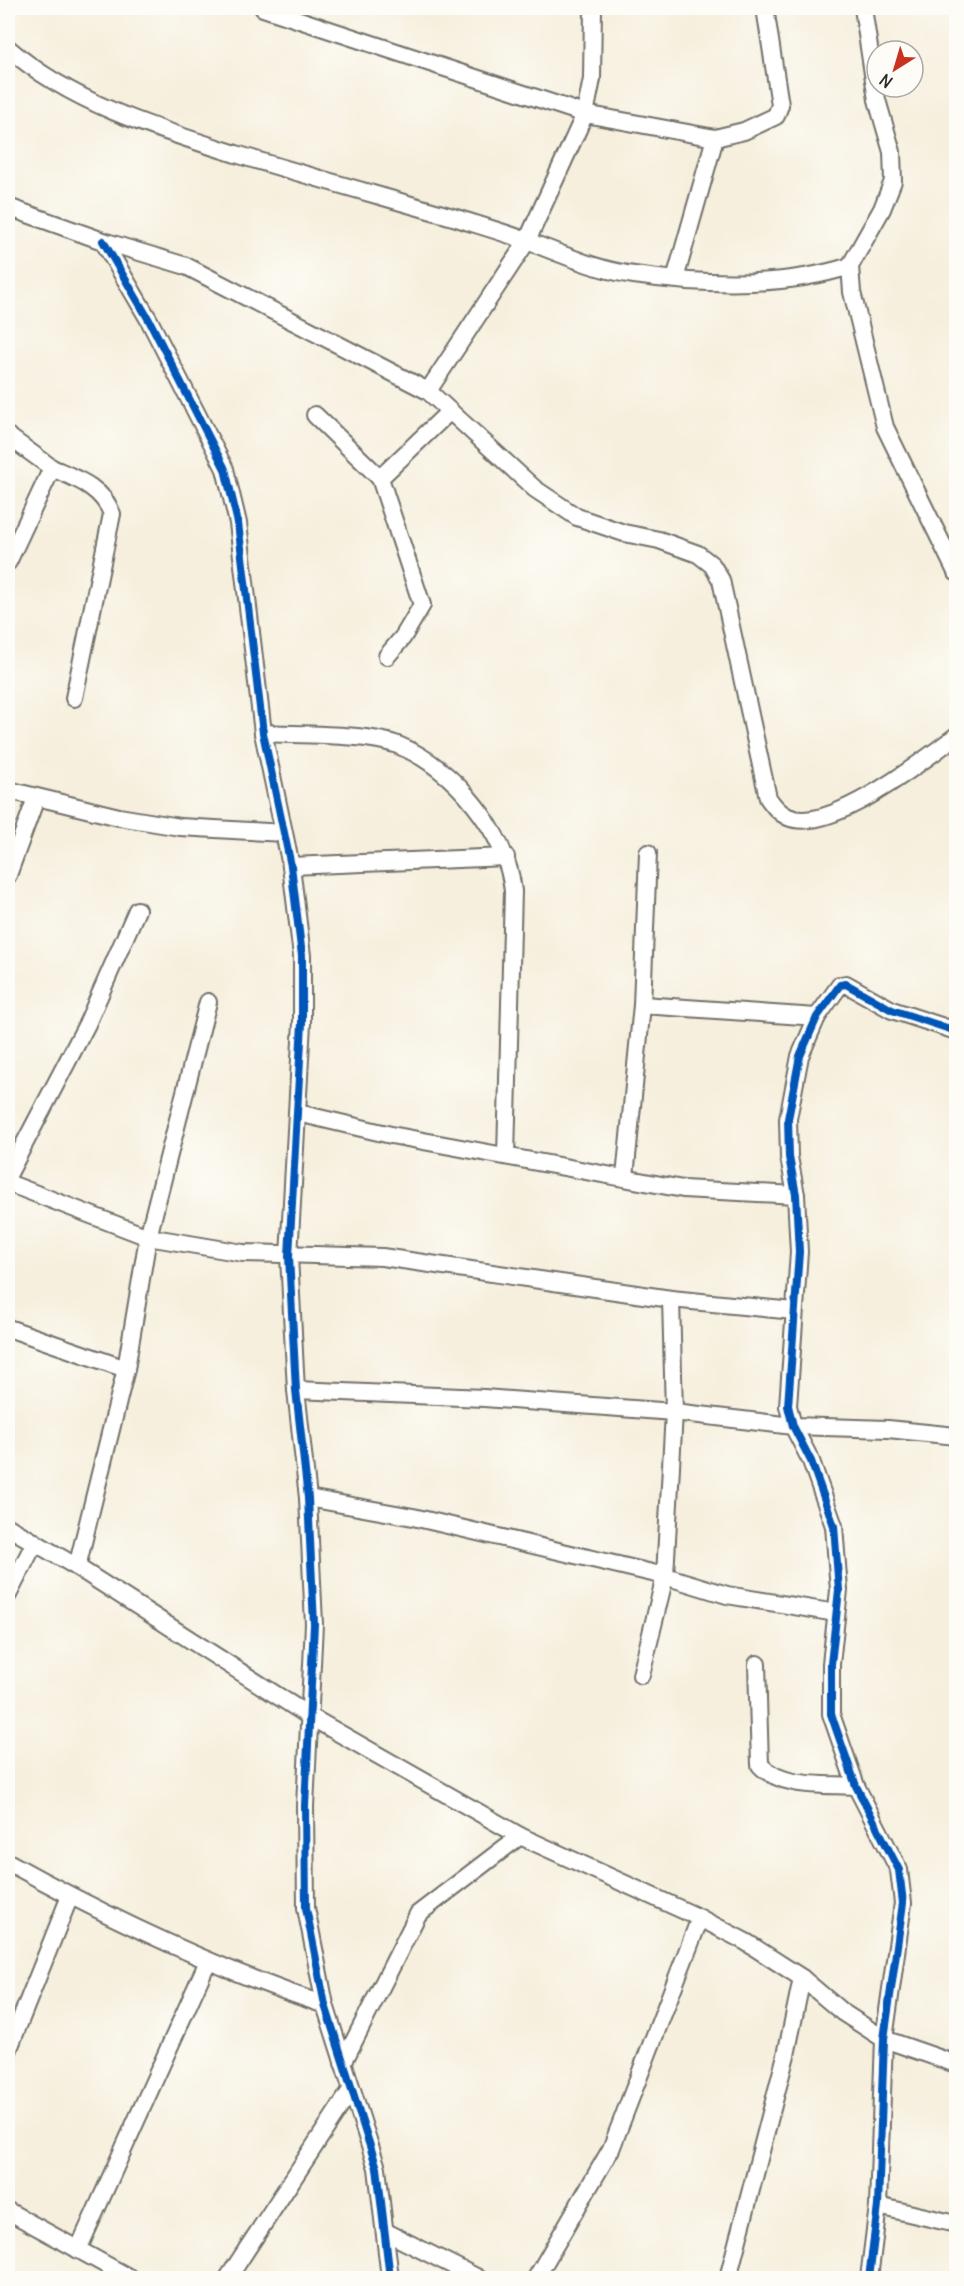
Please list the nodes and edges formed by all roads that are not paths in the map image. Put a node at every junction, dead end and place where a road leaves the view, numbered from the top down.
1 (263, 8) edge
2 (593, 8) edge
3 (765, 8) edge
4 (864, 8) edge
5 (8, 48) edge
6 (585, 114) junction
7 (715, 138) junction
8 (8, 207) edge
9 (103, 241) junction
10 (527, 241) junction
11 (850, 266) junction
12 (675, 279) junction
13 (428, 390) junction
14 (450, 411) junction
15 (315, 416) dead end
16 (8, 436) edge
17 (52, 468) junction
18 (380, 478) junction
19 (8, 562) edge
20 (957, 572) edge
21 (387, 656) dead end
22 (74, 698) dead end
23 (263, 733) junction
24 (957, 736) edge
25 (8, 790) edge
26 (36, 798) junction
27 (284, 832) junction
28 (648, 853) dead end
29 (506, 857) junction
30 (291, 866) junction
31 (8, 875) edge
32 (137, 910) dead end
33 (208, 1002) dead end
34 (642, 1005) junction
35 (817, 1017) junction
36 (957, 1031) edge
37 (298, 1113) junction
38 (506, 1156) junction
39 (8, 1175) edge
40 (625, 1177) junction
41 (8, 1183) edge
42 (796, 1195) junction
43 (148, 1237) junction
44 (289, 1256) junction
45 (671, 1299) junction
46 (794, 1311) junction
47 (8, 1328) edge
48 (126, 1369) junction
49 (296, 1390) junction
50 (674, 1412) junction
51 (793, 1426) junction
52 (957, 1436) edge
53 (308, 1498) junction
54 (8, 1527) edge
55 (35, 1542) junction
56 (77, 1567) junction
57 (665, 1576) junction
58 (8, 1595) edge
59 (836, 1613) junction
60 (757, 1664) dead end
61 (641, 1675) dead end
62 (309, 1716) junction
63 (856, 1786) junction
64 (519, 1836) junction
65 (8, 1862) edge
66 (70, 1896) junction
67 (700, 1918) junction
68 (208, 1961) junction
69 (802, 1978) junction
70 (325, 2005) junction
71 (884, 2039) junction
72 (8, 2051) edge
73 (343, 2063) junction
74 (957, 2064) edge
75 (351, 2090) junction
76 (878, 2206) junction
77 (8, 2211) edge
78 (957, 2224) edge
79 (386, 2232) junction
80 (78, 2250) junction
81 (130, 2278) edge
82 (228, 2278) edge
83 (390, 2278) edge
84 (478, 2278) edge
85 (536, 2278) edge
86 (728, 2278) edge
87 (869, 2278) edge

1 - 6 street
2 - 6 street
3 - 7 street
4 - 11 street
5 - 10 street
6 - 7 street
6 - 10 street
7 - 12 street
8 - 9 street
9 - 13 street
9 - 23 street
10 - 12 street
10 - 13 street
11 - 12 street
11 - 20 street
13 - 14 street
14 - 18 street
14 - 24 street
15 - 18 street
16 - 17 street
17 - 19 street
17 - 22 street
18 - 21 street
23 - 27 street
23 - 29 street
25 - 26 street
26 - 27 street
26 - 31 street
27 - 30 street
28 - 34 street
29 - 30 street
29 - 38 street
30 - 37 street
32 - 39 street
33 - 43 street
34 - 35 street
34 - 40 street
35 - 36 street
35 - 42 street
37 - 38 street
37 - 44 street
38 - 40 street
40 - 42 street
41 - 43 street
42 - 46 street
43 - 44 street
43 - 48 street
44 - 45 street
44 - 49 street
45 - 46 street
45 - 50 street
46 - 51 street
47 - 48 street
48 - 56 street
49 - 50 street
49 - 53 street
50 - 51 street
50 - 57 street
51 - 52 street
51 - 59 street
53 - 57 street
53 - 62 street
54 - 55 street
55 - 56 street
55 - 58 street
56 - 62 street
57 - 59 street
57 - 61 street
59 - 63 street
60 - 63 street
62 - 64 street
62 - 70 street
63 - 71 street
64 - 67 street
64 - 73 street
65 - 66 street
66 - 68 street
66 - 72 street
67 - 69 street
67 - 85 street
68 - 70 street
68 - 80 street
69 - 71 street
69 - 86 street
70 - 73 street
71 - 74 street
71 - 76 street
73 - 75 street
75 - 79 street
75 - 82 street
76 - 78 street
76 - 87 street
77 - 80 street
79 - 83 street
79 - 84 street
80 - 81 street

